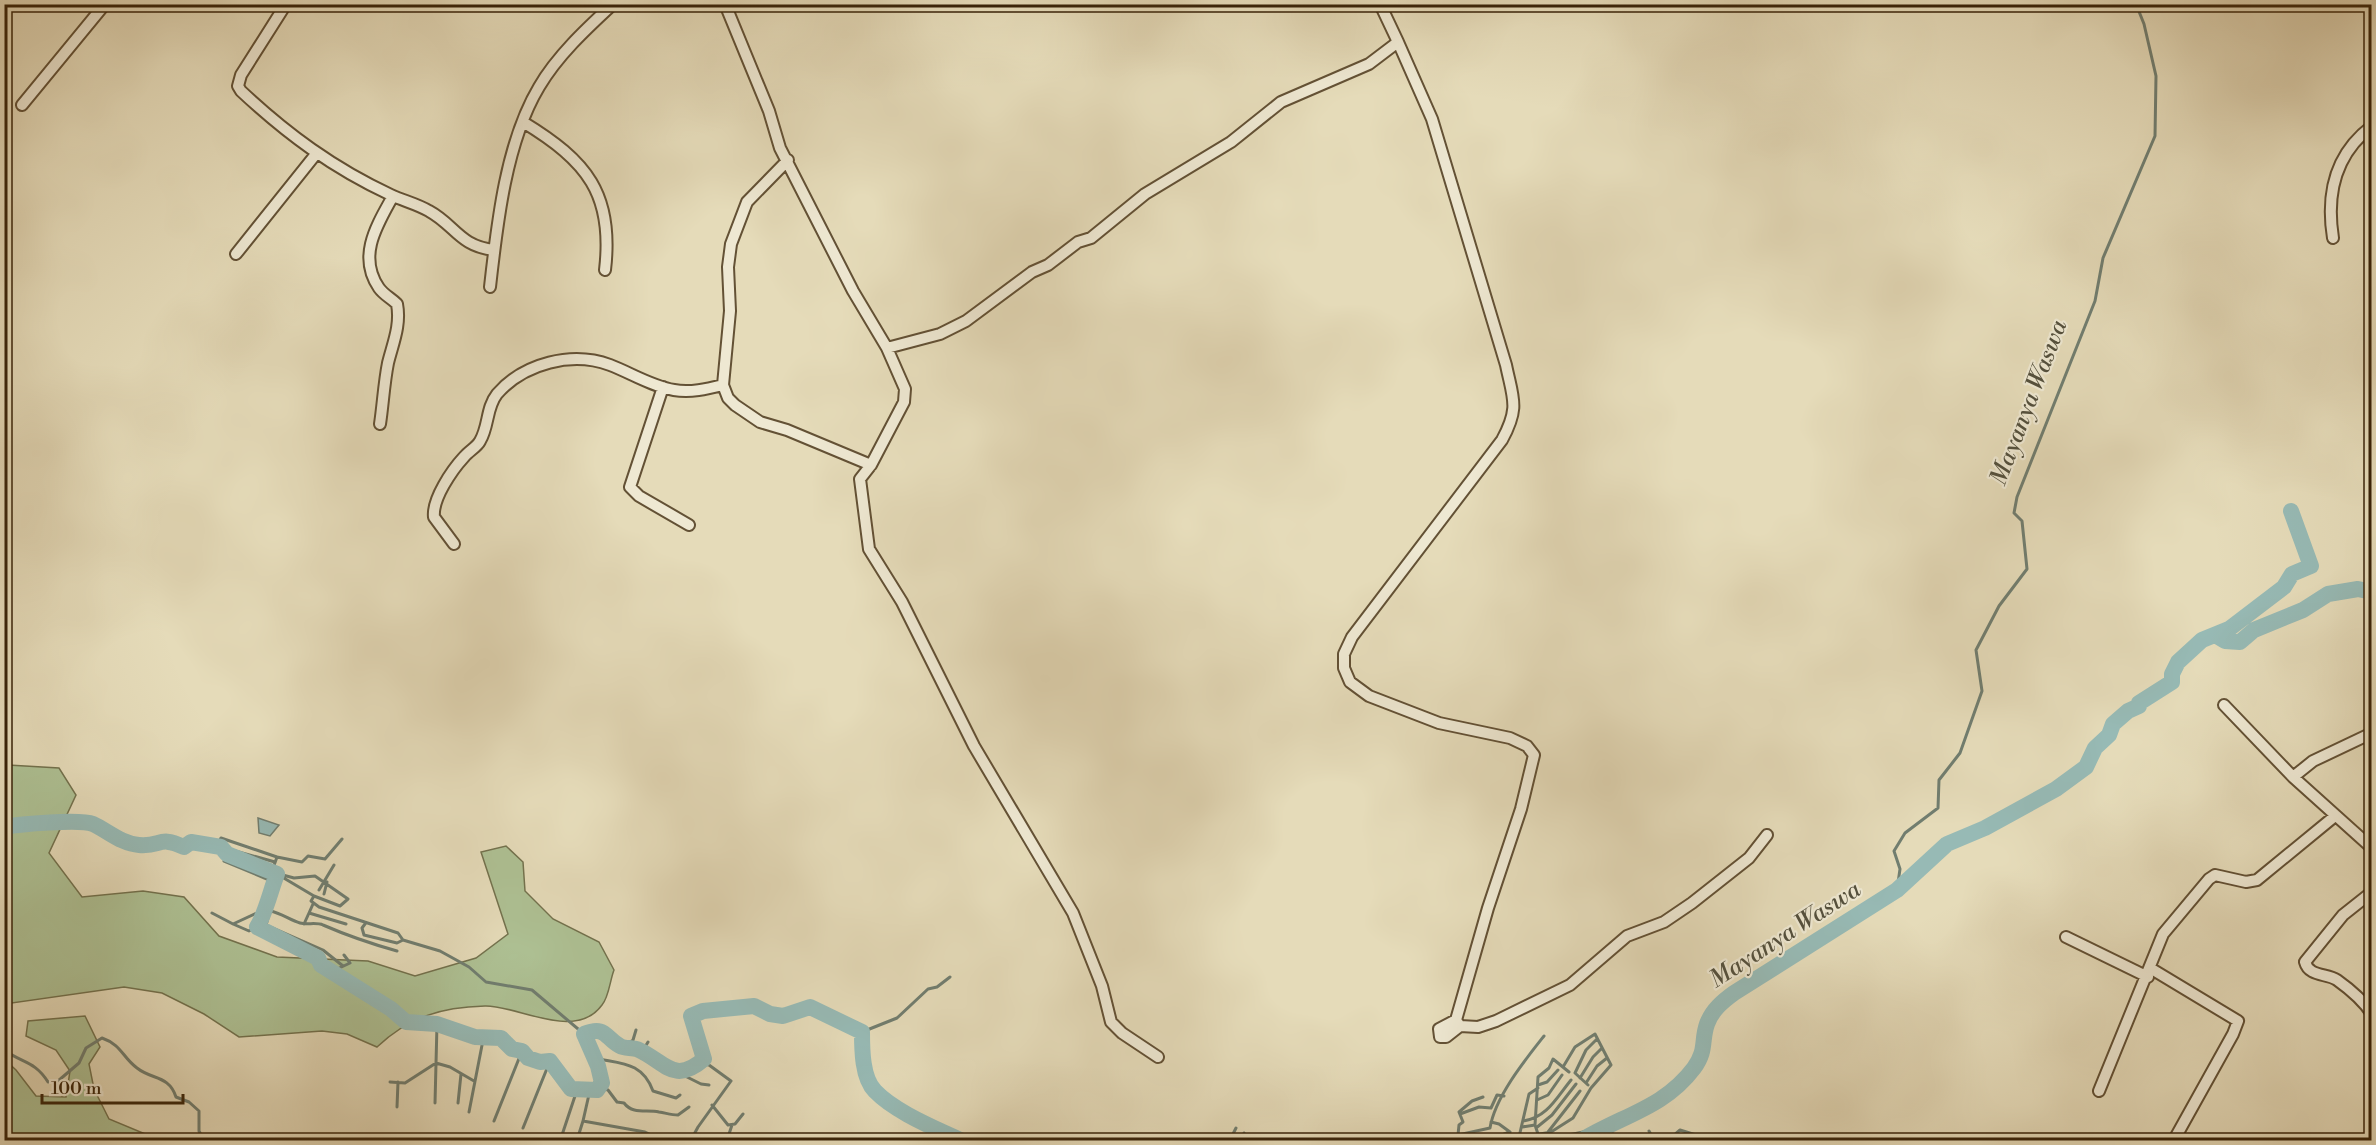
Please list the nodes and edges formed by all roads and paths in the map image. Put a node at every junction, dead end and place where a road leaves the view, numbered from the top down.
1 (105, 4) edge
2 (285, 4) edge
3 (613, 4) edge
4 (725, 4) edge
5 (1380, 4) edge
6 (1398, 42) junction
7 (22, 105) dead end
8 (524, 122) junction
9 (2372, 126) edge
10 (316, 154) junction
11 (788, 160) junction
12 (393, 196) junction
13 (2333, 238) dead end
14 (494, 250) junction
15 (236, 254) dead end
16 (605, 270) dead end
17 (490, 287) dead end
18 (886, 348) junction
19 (723, 385) junction
20 (663, 387) junction
21 (380, 424) dead end
22 (872, 465) junction
23 (689, 525) dead end
24 (454, 544) dead end
25 (2224, 705) dead end
26 (2372, 733) edge
27 (2293, 777) junction
28 (2335, 816) junction
29 (1767, 835) dead end
30 (2372, 849) edge
31 (2372, 892) edge
32 (2066, 937) dead end
33 (2149, 972) junction
34 (2372, 1014) edge
35 (1158, 1057) dead end
36 (2099, 1090) dead end
37 (2174, 1140) edge

1 - 7 street
2 - 10 street
3 - 8 street
4 - 11 street
5 - 6 street
6 - 18 street
6 - 29 street
8 - 14 street
8 - 16 street
9 - 13 street
10 - 12 street
10 - 15 street
11 - 18 street
11 - 19 street
12 - 14 street
12 - 21 street
14 - 17 street
18 - 22 street
19 - 20 street
19 - 22 street
20 - 23 street
20 - 24 street
22 - 35 street
25 - 27 street
26 - 27 street
27 - 28 street
28 - 30 street
28 - 33 street
31 - 34 street
32 - 33 street
33 - 36 street
33 - 37 street

